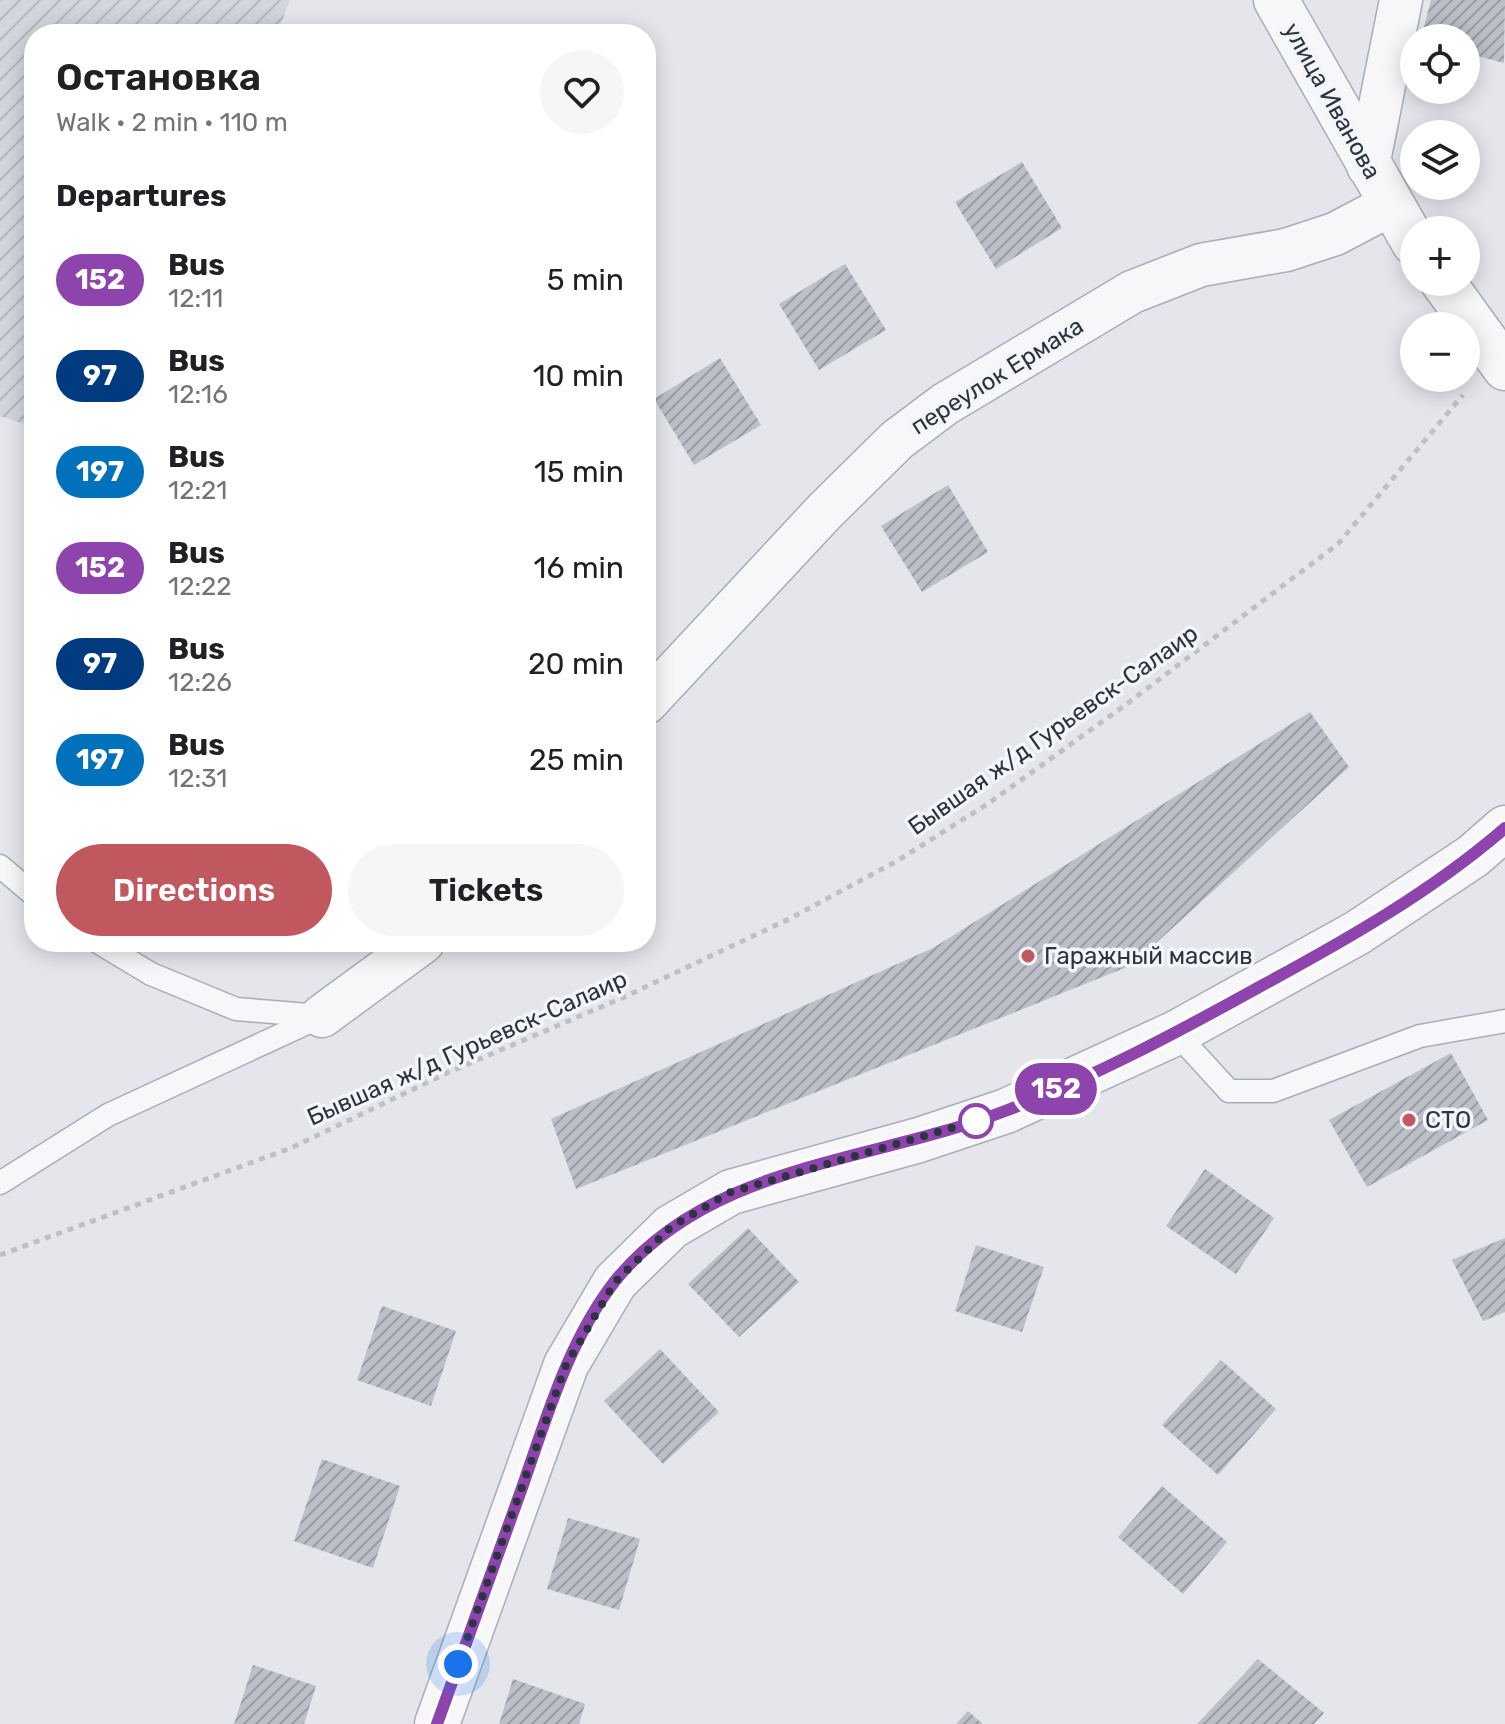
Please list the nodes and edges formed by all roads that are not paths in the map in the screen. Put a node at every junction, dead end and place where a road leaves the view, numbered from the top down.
1 (1276, 0) edge
2 (1401, 0) edge
3 (1368, 166) junction
4 (1390, 205) junction
5 (1400, 221) edge
6 (1453, 296) edge
7 (1499, 359) edge
8 (656, 692) edge
9 (1505, 828) edge
10 (0, 866) edge
11 (24, 886) edge
12 (115, 952) edge
13 (409, 952) edge
14 (322, 1016) junction
15 (1505, 1021) edge
16 (1176, 1033) junction
17 (0, 1183) edge
18 (437, 1724) edge

1 - 3 street, улица Иванова
2 - 3 street
3 - 4 street, улица Иванова
4 - 5 street, улица Иванова
4 - 8 street, переулок Ермака
6 - 7 street
9 - 16 street
10 - 11 lane
12 - 14 lane
13 - 14 street
14 - 17 lane
15 - 16 lane
16 - 18 street

